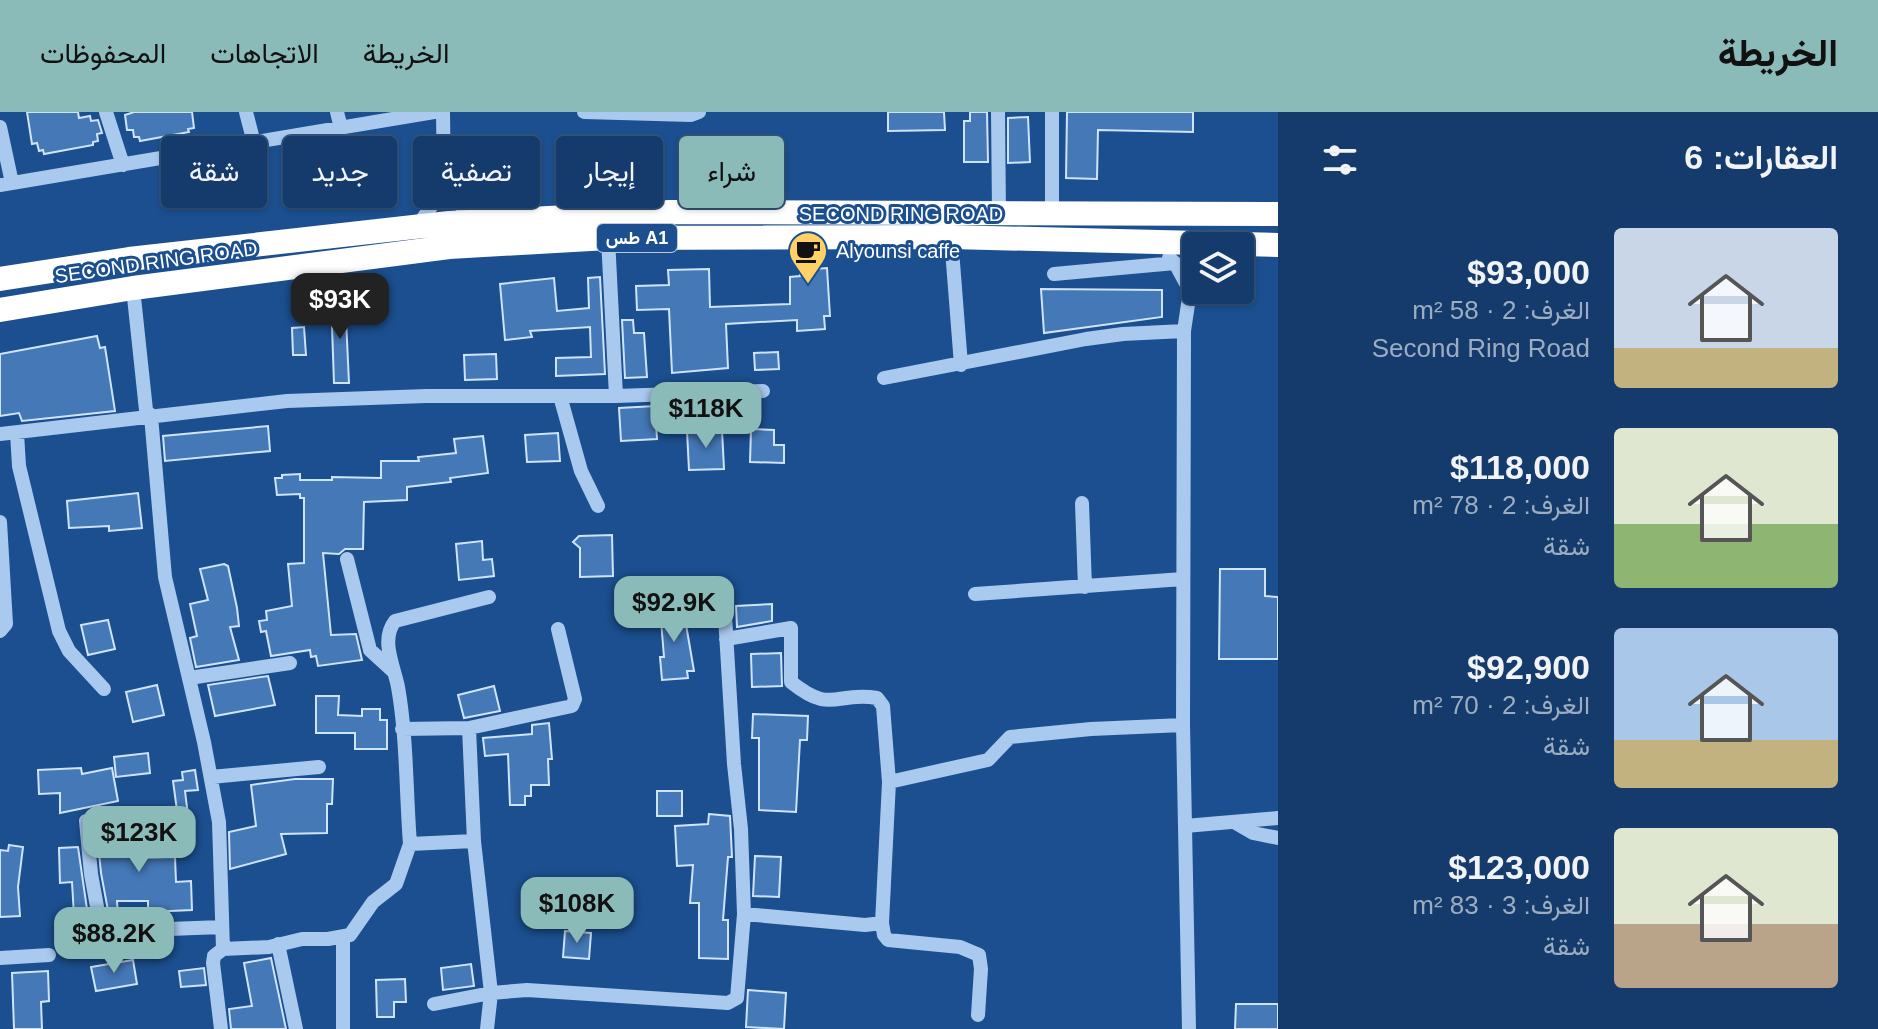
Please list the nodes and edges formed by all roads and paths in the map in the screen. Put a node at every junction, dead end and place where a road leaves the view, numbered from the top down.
1 (106, 112) edge
2 (246, 112) edge
3 (337, 112) edge
4 (434, 112) edge
5 (443, 112) edge
6 (584, 112) edge
7 (699, 112) edge
8 (998, 112) edge
9 (1052, 112) edge
10 (0, 127) edge
11 (341, 128) junction
12 (252, 136) edge
13 (443, 136) edge
14 (267, 141) edge
15 (161, 159) edge
16 (123, 165) junction
17 (6, 184) edge
18 (430, 208) edge
19 (463, 208) edge
20 (999, 213) junction
21 (1052, 213) junction
22 (1278, 214) edge
23 (477, 222) junction
24 (417, 227) junction
25 (951, 237) junction
26 (608, 238) junction
27 (1146, 241) junction
28 (1182, 243) edge
29 (1254, 245) edge
30 (1278, 245) edge
31 (1175, 263) junction
32 (1182, 272) edge
33 (1054, 274) dead end
34 (0, 279) edge
35 (133, 288) junction
36 (1189, 304) edge
37 (0, 310) edge
38 (1184, 331) junction
39 (961, 365) junction
40 (884, 378) dead end
41 (763, 391) dead end
42 (560, 396) junction
43 (616, 396) junction
44 (151, 416) junction
45 (17, 433) junction
46 (0, 434) edge
47 (1082, 503) dead end
48 (598, 506) dead end
49 (0, 522) edge
50 (347, 559) dead end
51 (1183, 579) junction
52 (1085, 587) junction
53 (975, 594) dead end
54 (489, 597) dead end
55 (725, 616) dead end
56 (558, 629) dead end
57 (0, 631) edge
58 (726, 639) junction
59 (290, 663) dead end
60 (393, 671) junction
61 (189, 678) junction
62 (104, 689) dead end
63 (1183, 725) junction
64 (469, 728) junction
65 (402, 729) junction
66 (319, 767) dead end
67 (211, 777) junction
68 (889, 782) junction
69 (1278, 818) edge
70 (86, 821) dead end
71 (1234, 822) junction
72 (1185, 826) junction
73 (1278, 838) edge
74 (474, 841) junction
75 (410, 844) junction
76 (744, 914) junction
77 (882, 923) junction
78 (222, 927) junction
79 (343, 938) junction
80 (278, 944) junction
81 (223, 949) junction
82 (49, 955) dead end
83 (0, 958) edge
84 (491, 993) junction
85 (434, 1004) dead end
86 (978, 1015) dead end
87 (221, 1029) edge
88 (296, 1029) edge
89 (343, 1029) edge
90 (487, 1029) edge
91 (1189, 1029) edge

1 - 16 street
2 - 12 street
3 - 11 street
4 - 11 street
5 - 13 street
6 - 7 street
8 - 20 street
9 - 21 street
10 - 17 street
11 - 14 street
15 - 16 street
16 - 17 street
18 - 24 street
19 - 23 street
20 - 21 highway, SECOND RING ROAD / طس A1
20 - 23 highway, SECOND RING ROAD / طس A1
21 - 22 highway, SECOND RING ROAD / طس A1
23 - 24 highway, SECOND RING ROAD / طس A1
24 - 34 highway, SECOND RING ROAD / طس A1
25 - 26 highway, SECOND RING ROAD / طس A1
25 - 27 highway, SECOND RING ROAD / طس A1
25 - 39 street
26 - 35 highway, SECOND RING ROAD / طس A1
26 - 43 street
27 - 28 highway, SECOND RING ROAD / طس A1
27 - 31 street
29 - 30 highway, SECOND RING ROAD / طس A1
31 - 32 street
31 - 33 street
35 - 37 highway, SECOND RING ROAD / طس A1
35 - 44 street
36 - 38 street
38 - 39 street
38 - 51 street
39 - 40 street
41 - 43 street
42 - 43 street
42 - 44 street
42 - 48 street
44 - 45 street
44 - 61 street
45 - 46 street
45 - 62 street
47 - 52 street
49 - 57 street
50 - 60 street
51 - 52 street
51 - 63 street
52 - 53 street
54 - 60 street
55 - 58 street
56 - 64 street
58 - 68 street
58 - 76 street
59 - 61 street
60 - 65 street
61 - 67 street
63 - 68 street
63 - 72 street
64 - 65 street
64 - 74 street
65 - 75 street
66 - 67 street
67 - 78 street
68 - 77 street
69 - 71 street
70 - 78 street
71 - 72 street
71 - 73 street
72 - 91 street
74 - 75 street
74 - 84 street
75 - 79 street
76 - 77 street
76 - 84 street
77 - 86 street
78 - 81 street
79 - 80 street
79 - 89 street
80 - 81 street
80 - 88 street
81 - 87 street
82 - 83 street
84 - 85 street
84 - 90 street

